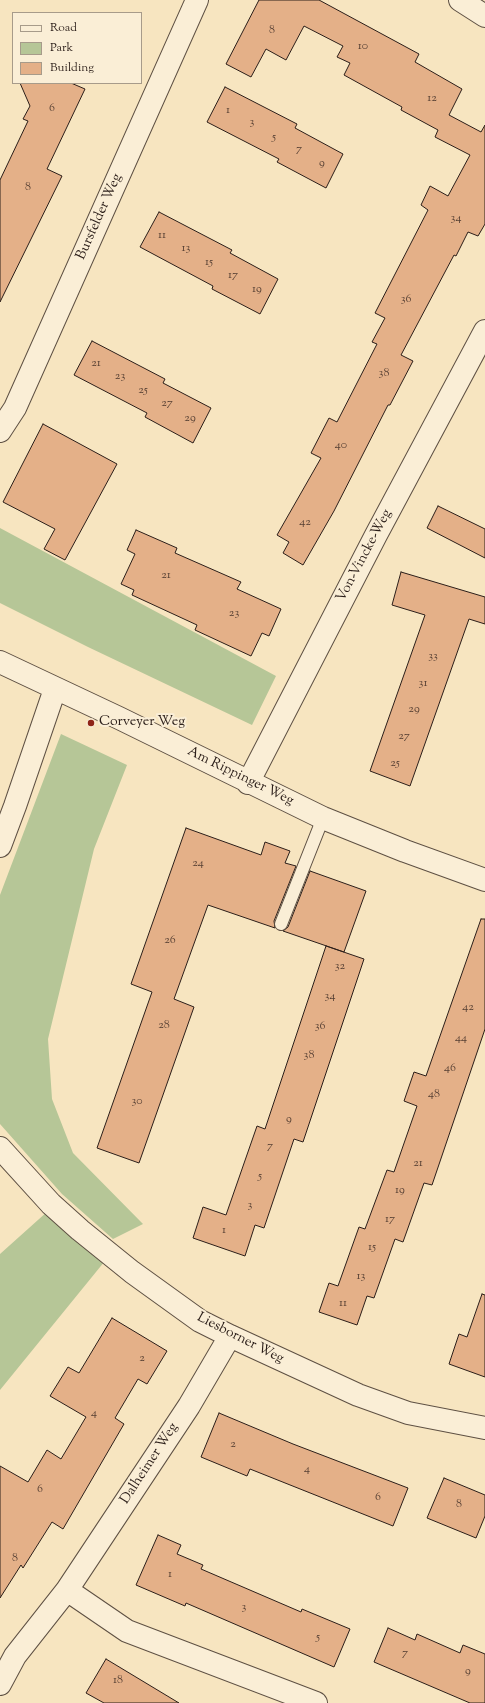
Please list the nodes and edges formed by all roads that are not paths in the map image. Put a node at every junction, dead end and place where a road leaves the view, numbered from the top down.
1 (197, 0) edge
2 (460, 0) edge
3 (485, 16) edge
4 (485, 331) edge
5 (0, 432) edge
6 (0, 662) edge
7 (55, 689) junction
8 (248, 783) junction
9 (323, 818) junction
10 (0, 846) edge
11 (485, 880) edge
12 (281, 924) dead end
13 (0, 1148) edge
14 (230, 1336) junction
15 (485, 1428) edge
16 (67, 1590) junction
17 (0, 1684) edge
18 (316, 1703) edge

1 - 5 street, Bursfelder Weg
2 - 3 street
4 - 8 street, Von-Vincke-Weg
6 - 7 street, Am Rippinger Weg
7 - 8 street, Am Rippinger Weg
7 - 10 street
8 - 9 street, Am Rippinger Weg
9 - 11 street, Am Rippinger Weg
9 - 12 lane
13 - 14 street, Liesborner Weg
14 - 15 street, Liesborner Weg
14 - 16 street, Dalheimer Weg
16 - 17 street, Dalheimer Weg
16 - 18 street

